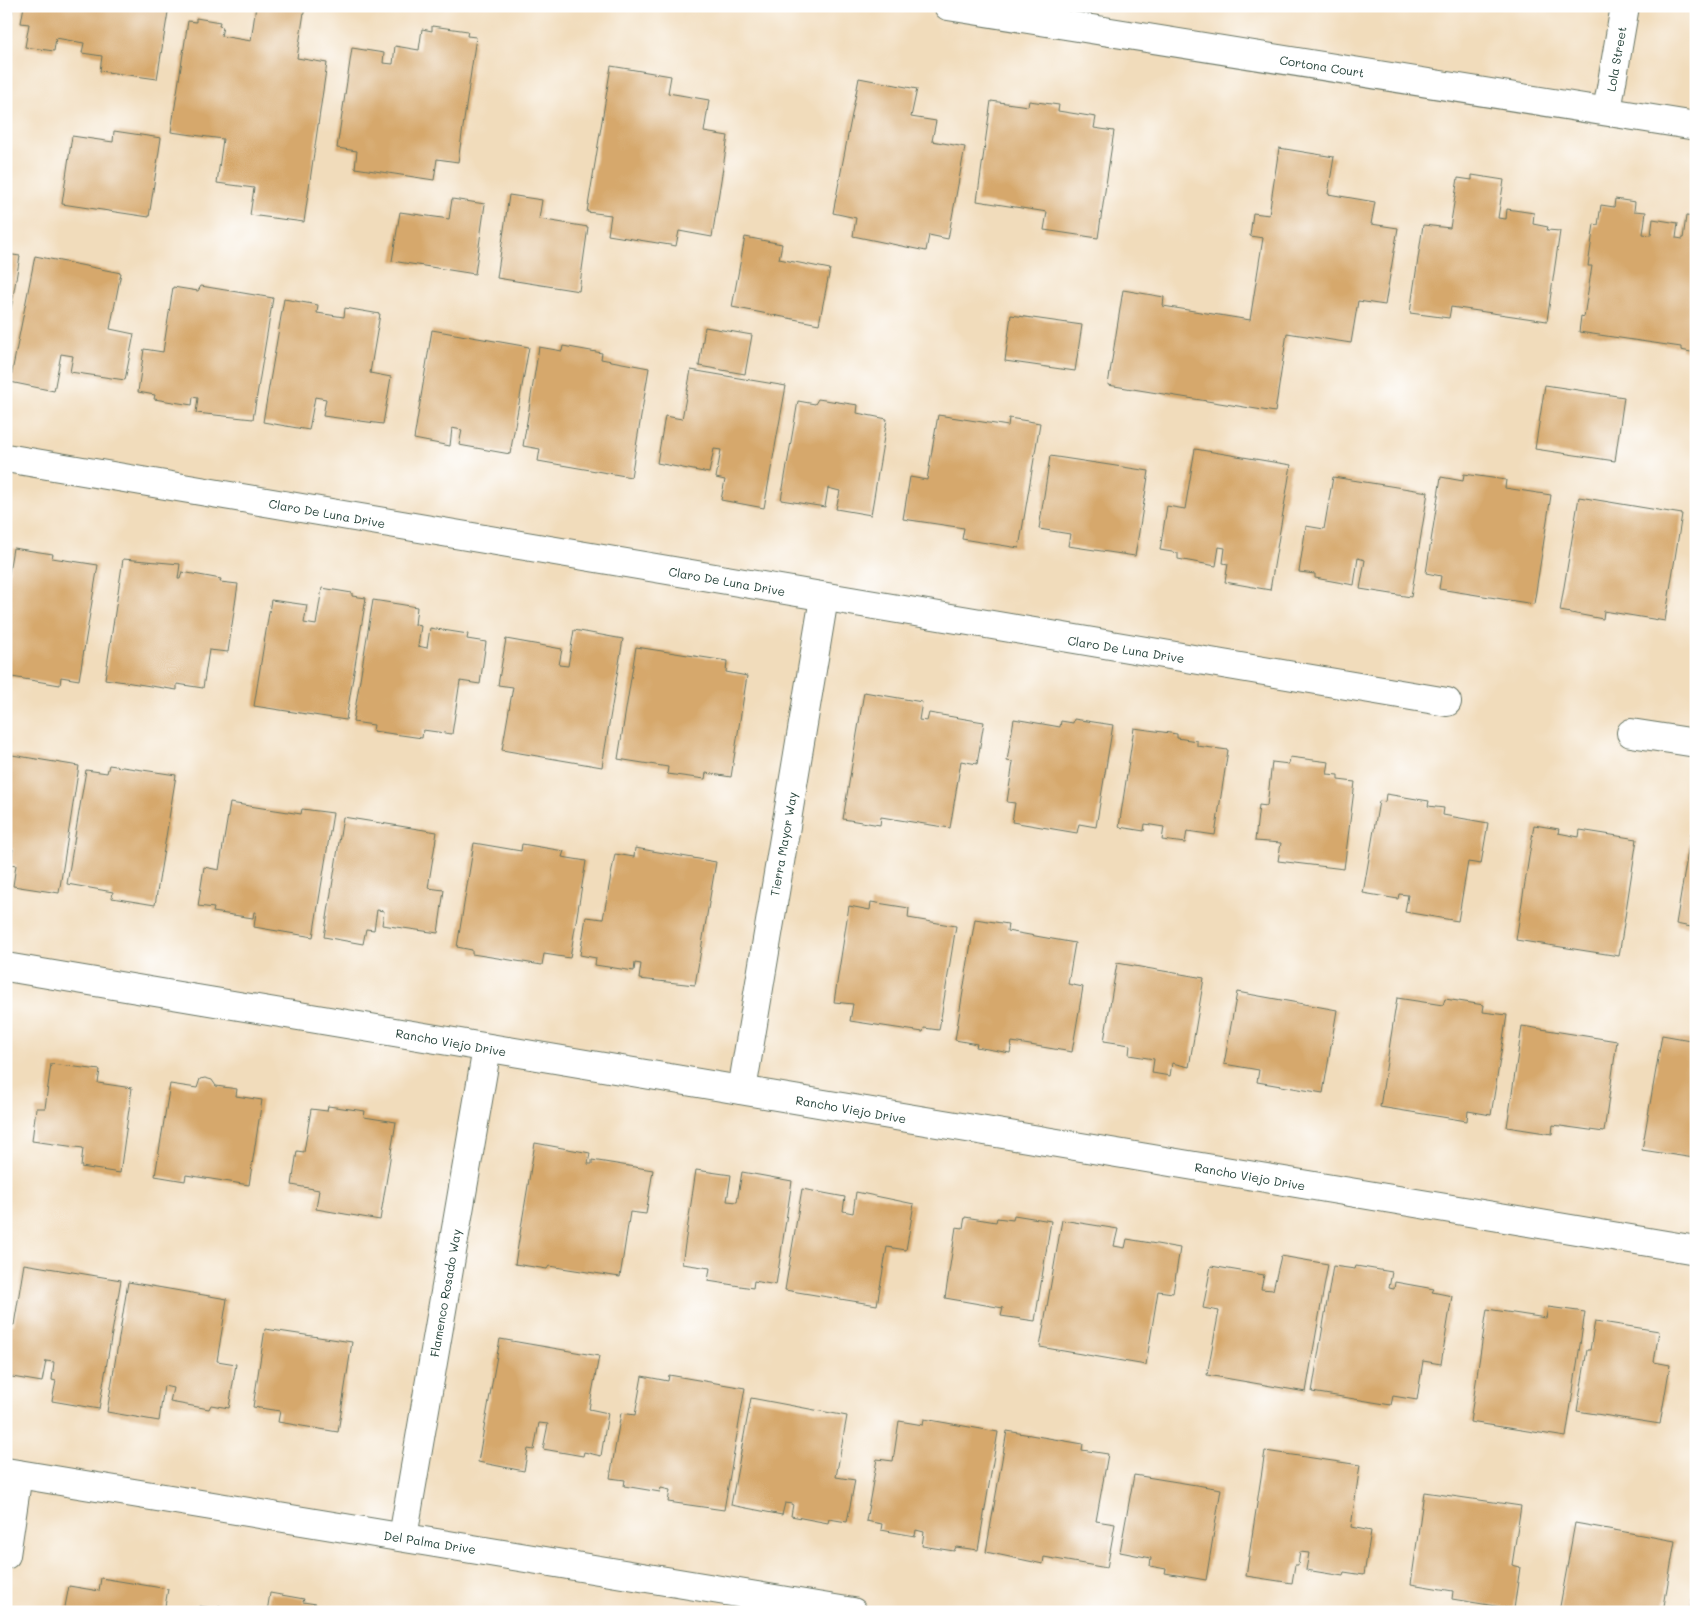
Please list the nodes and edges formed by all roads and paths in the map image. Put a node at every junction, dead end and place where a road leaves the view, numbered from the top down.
1 (948, 6) edge
2 (1625, 6) edge
3 (1608, 111) junction
4 (1696, 126) edge
5 (6, 458) edge
6 (824, 598) junction
7 (1447, 702) dead end
8 (1631, 732) dead end
9 (1696, 743) edge
10 (6, 967) edge
11 (487, 1048) junction
12 (742, 1090) junction
13 (1696, 1250) edge
14 (12, 1473) edge
15 (403, 1537) junction
16 (6, 1556) edge
17 (853, 1612) edge

1 - 3 street, Cortona Court
2 - 3 street, Lola Street
3 - 4 street, Cortona Court
5 - 6 street, Claro De Luna Drive
6 - 7 street, Claro De Luna Drive
6 - 12 street, Tierra Mayor Way
8 - 9 street
10 - 11 street, Rancho Viejo Drive
11 - 12 street, Rancho Viejo Drive
11 - 15 street, Flamenco Rosado Way
12 - 13 street, Rancho Viejo Drive
14 - 15 street, Del Palma Drive
14 - 16 street
15 - 17 street, Del Palma Drive

